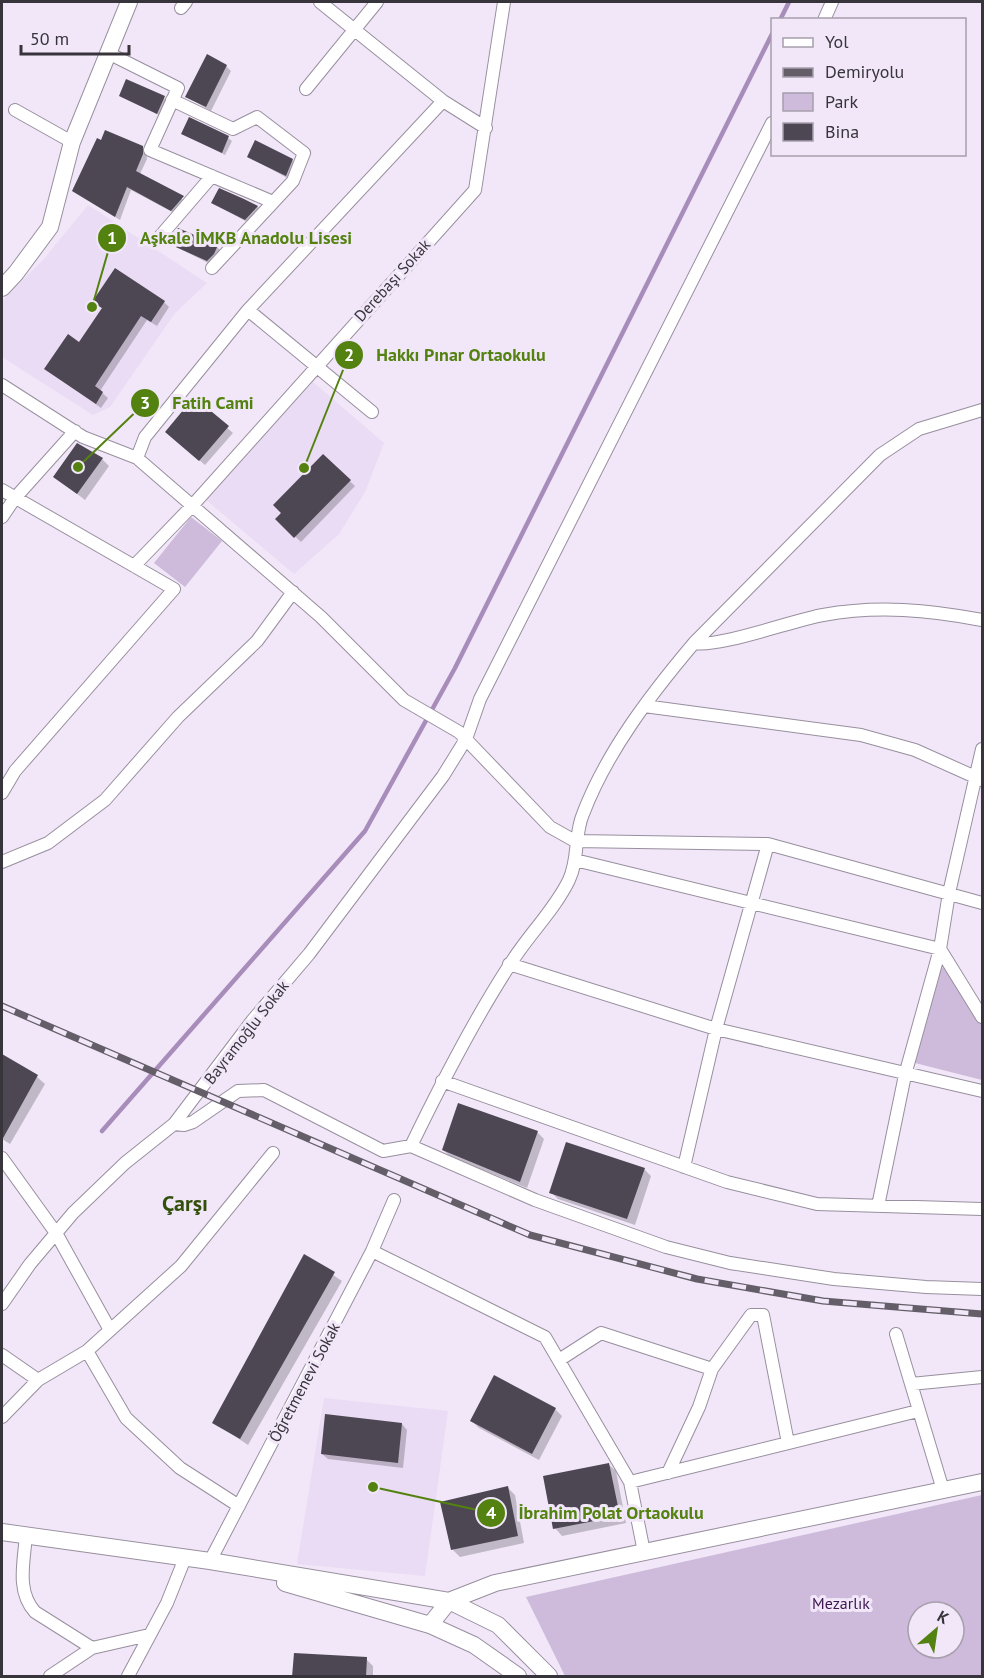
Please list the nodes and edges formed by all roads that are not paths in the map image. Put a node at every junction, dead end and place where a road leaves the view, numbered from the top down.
1 (129, 2) edge
2 (320, 2) edge
3 (377, 2) edge
4 (504, 2) edge
5 (832, 2) edge
6 (825, 18) edge
7 (354, 29) junction
8 (108, 53) junction
9 (306, 89) dead end
10 (172, 100) junction
11 (443, 101) junction
12 (15, 110) dead end
13 (771, 125) edge
14 (486, 128) junction
15 (72, 142) junction
16 (212, 176) junction
17 (273, 202) junction
18 (157, 240) dead end
19 (212, 268) dead end
20 (2, 288) edge
21 (248, 310) junction
22 (318, 364) junction
23 (2, 385) edge
24 (982, 410) edge
25 (372, 412) dead end
26 (75, 431) junction
27 (137, 458) junction
28 (2, 490) edge
29 (15, 498) junction
30 (192, 506) junction
31 (2, 517) edge
32 (134, 566) junction
33 (293, 592) junction
34 (982, 620) edge
35 (694, 643) junction
36 (644, 706) junction
37 (462, 735) junction
38 (982, 749) edge
39 (980, 779) edge
40 (2, 794) edge
41 (575, 841) junction
42 (768, 844) junction
43 (575, 860) junction
44 (2, 862) edge
45 (949, 893) junction
46 (982, 903) edge
47 (752, 905) junction
48 (940, 949) junction
49 (509, 964) junction
50 (982, 1017) edge
51 (716, 1029) junction
52 (905, 1075) junction
53 (442, 1081) junction
54 (982, 1091) edge
55 (174, 1124) junction
56 (411, 1146) junction
57 (273, 1153) dead end
58 (2, 1158) edge
59 (684, 1167) junction
60 (394, 1200) dead end
61 (878, 1206) junction
62 (982, 1209) edge
63 (56, 1233) junction
64 (372, 1251) junction
65 (982, 1289) edge
66 (2, 1304) edge
67 (110, 1330) junction
68 (896, 1334) dead end
69 (87, 1351) junction
70 (2, 1355) edge
71 (559, 1360) junction
72 (712, 1369) junction
73 (982, 1377) edge
74 (39, 1380) junction
75 (911, 1384) junction
76 (918, 1411) junction
77 (2, 1417) edge
78 (788, 1443) junction
79 (668, 1473) junction
80 (630, 1482) junction
81 (982, 1482) edge
82 (943, 1490) junction
83 (239, 1506) junction
84 (2, 1532) edge
85 (26, 1535) junction
86 (644, 1552) junction
87 (185, 1558) junction
88 (210, 1562) junction
89 (449, 1601) junction
90 (430, 1625) junction
91 (149, 1635) junction
92 (92, 1648) junction
93 (50, 1677) edge
94 (128, 1677) edge
95 (518, 1677) edge
96 (549, 1677) edge

1 - 8 main road
2 - 7 street
3 - 7 street
4 - 14 street, Derebaşı Sokak
5 - 6 street
7 - 9 street
7 - 11 street
8 - 10 street
8 - 15 main road
10 - 16 street
10 - 17 street
11 - 14 street
11 - 21 street
12 - 15 street
13 - 37 street, Bayramoğlu Sokak
14 - 22 street, Derebaşı Sokak
15 - 20 main road
16 - 17 street
16 - 18 street
17 - 19 street
21 - 22 street
21 - 27 street
22 - 25 street
22 - 30 street, Derebaşı Sokak
23 - 26 street
24 - 35 street
26 - 27 street
26 - 29 street
27 - 30 street
28 - 29 street
29 - 31 street
29 - 32 street
30 - 32 street, Derebaşı Sokak
30 - 33 street
32 - 40 street
33 - 37 street
33 - 44 street
34 - 35 street
35 - 36 street
36 - 39 street
36 - 41 street
37 - 41 street
37 - 55 street, Bayramoğlu Sokak
38 - 39 street
39 - 45 street
41 - 42 street
41 - 43 street
42 - 45 street
42 - 47 street
43 - 47 street
43 - 49 street
45 - 46 street
45 - 48 street
47 - 48 street
47 - 51 street
48 - 50 street
48 - 52 street
49 - 51 street
49 - 53 street
51 - 52 street
51 - 59 street
52 - 54 street
52 - 61 street
53 - 56 street
53 - 59 street
55 - 56 street
55 - 63 street, Bayramoğlu Sokak
56 - 65 street
57 - 67 street
58 - 63 street
59 - 61 street
60 - 64 street, Öğretmenevi Sokak
61 - 62 street
63 - 66 street, Bayramoğlu Sokak
63 - 67 street
64 - 71 street
64 - 83 street, Öğretmenevi Sokak
67 - 69 street
68 - 75 street
69 - 74 street
69 - 83 street
70 - 74 street
71 - 72 street
71 - 80 street
72 - 78 street
72 - 79 street
73 - 75 street
74 - 77 street
75 - 76 street
76 - 78 street
76 - 82 street
78 - 79 street
79 - 80 street
80 - 86 street
81 - 82 main road
82 - 86 main road
83 - 88 street, Öğretmenevi Sokak
84 - 85 main road
85 - 87 main road
85 - 92 street
86 - 89 main road
87 - 88 main road
87 - 91 street
88 - 89 main road
88 - 90 main road
89 - 90 main road
89 - 96 main road
90 - 95 main road
91 - 92 street
91 - 94 street
92 - 93 street

